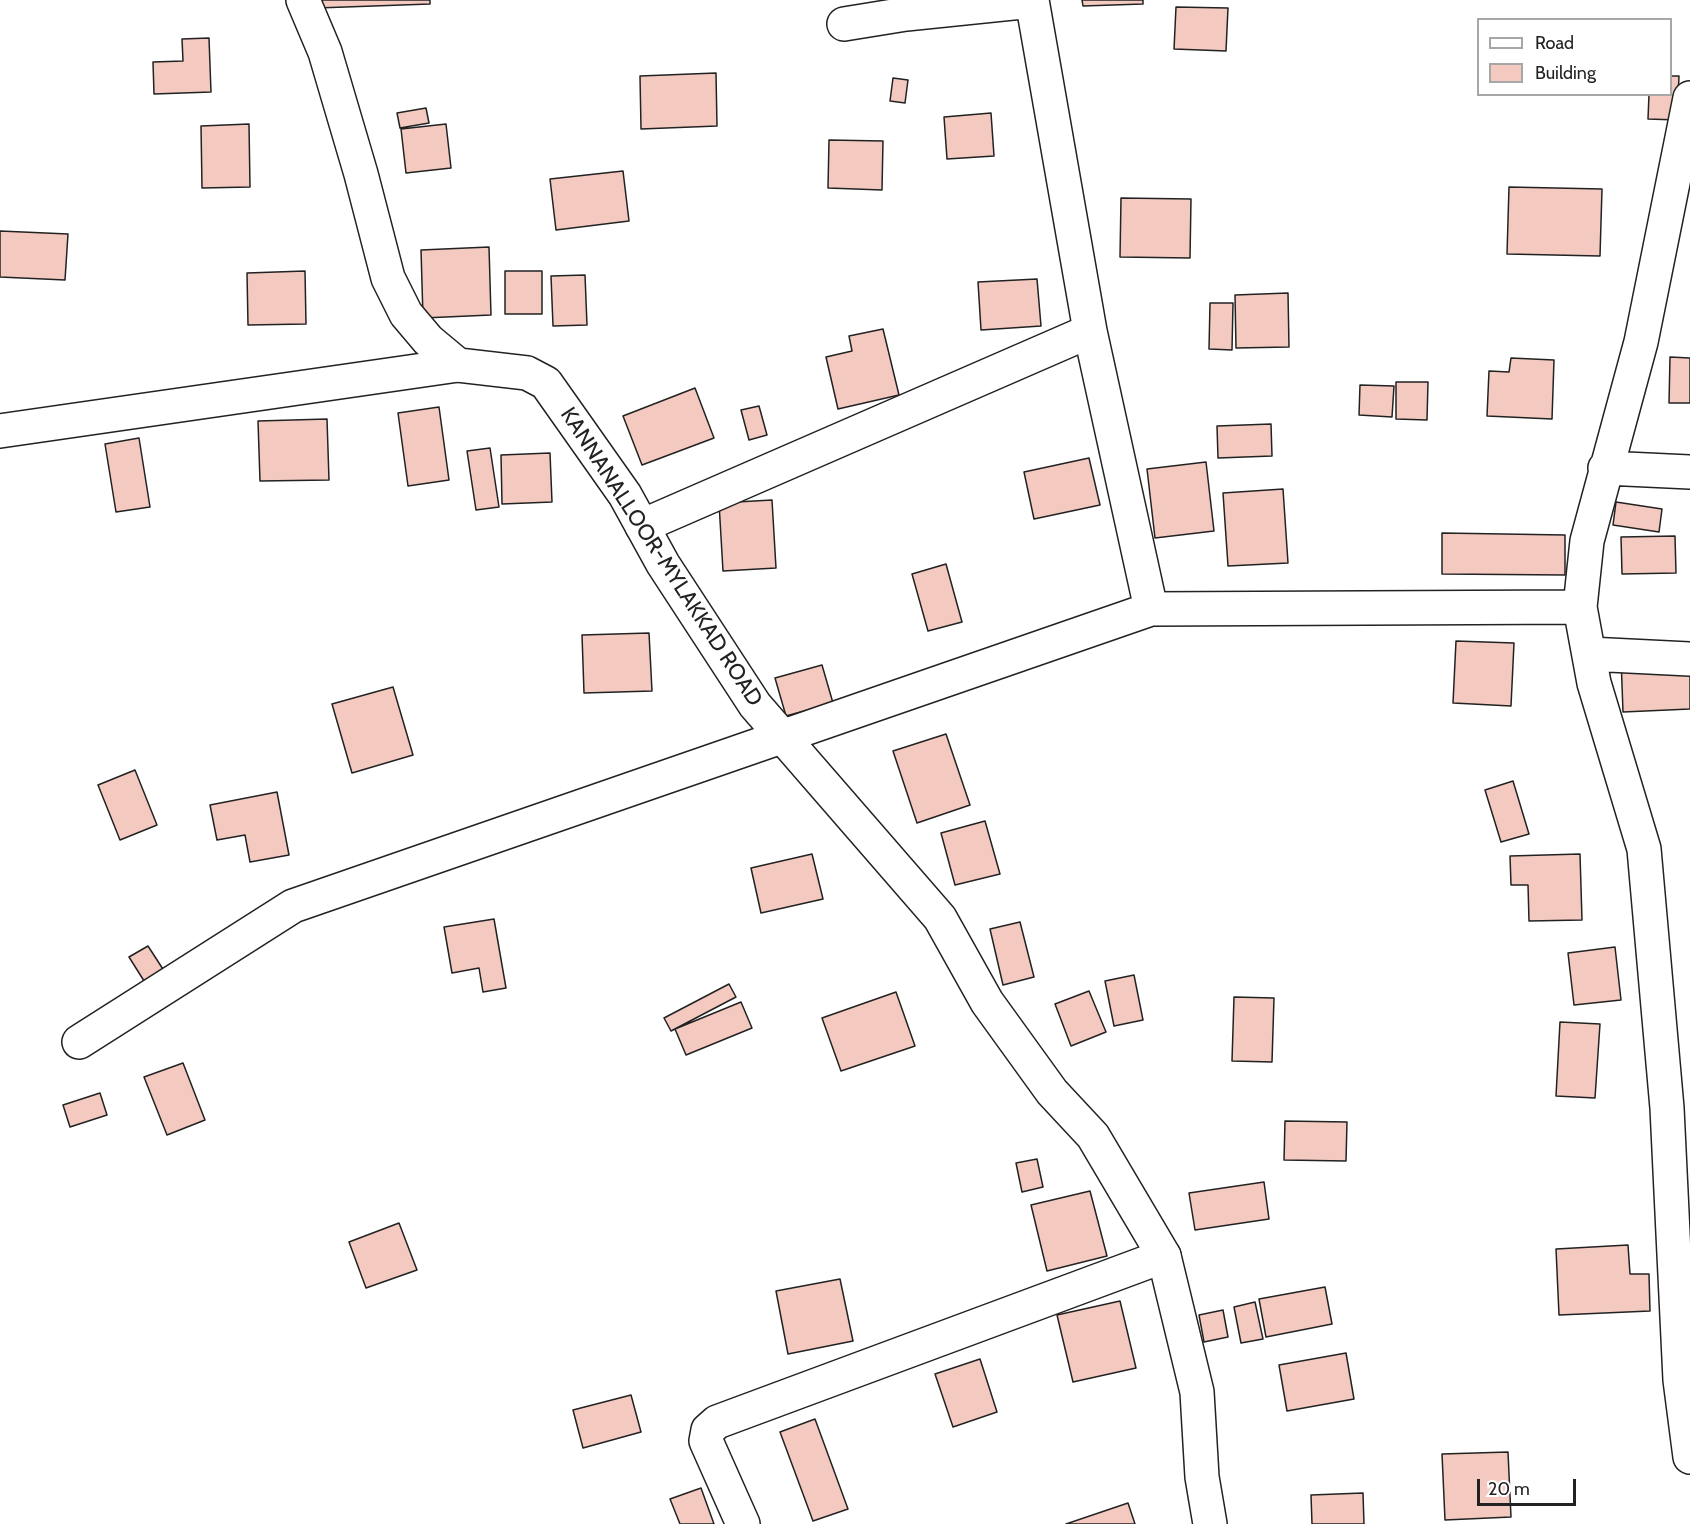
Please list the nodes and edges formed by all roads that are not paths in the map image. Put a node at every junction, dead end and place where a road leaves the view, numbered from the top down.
1 (303, 0) edge
2 (1032, 1) edge
3 (844, 24) dead end
4 (1690, 99) edge
5 (1682, 178) edge
6 (1090, 331) junction
7 (458, 365) junction
8 (0, 431) edge
9 (1605, 468) junction
10 (1690, 472) edge
11 (642, 526) junction
12 (1580, 607) junction
13 (1151, 609) junction
14 (1589, 654) junction
15 (1690, 659) edge
16 (783, 737) junction
17 (79, 1042) dead end
18 (1164, 1256) junction
19 (1690, 1456) edge
20 (743, 1524) edge
21 (1210, 1524) edge

1 - 7 street
2 - 3 street
2 - 6 street
4 - 5 street
5 - 9 street
6 - 11 street
6 - 13 street
7 - 8 street, KANNANALLOOR-MYLAKKAD ROAD
7 - 11 street, KANNANALLOOR-MYLAKKAD ROAD
9 - 10 street
9 - 12 street
11 - 16 street, KANNANALLOOR-MYLAKKAD ROAD
12 - 13 street
12 - 14 street
13 - 16 street
14 - 15 street
14 - 19 street
16 - 17 street
16 - 18 street, KANNANALLOOR-MYLAKKAD ROAD
18 - 20 street
18 - 21 street, KANNANALLOOR-MYLAKKAD ROAD

